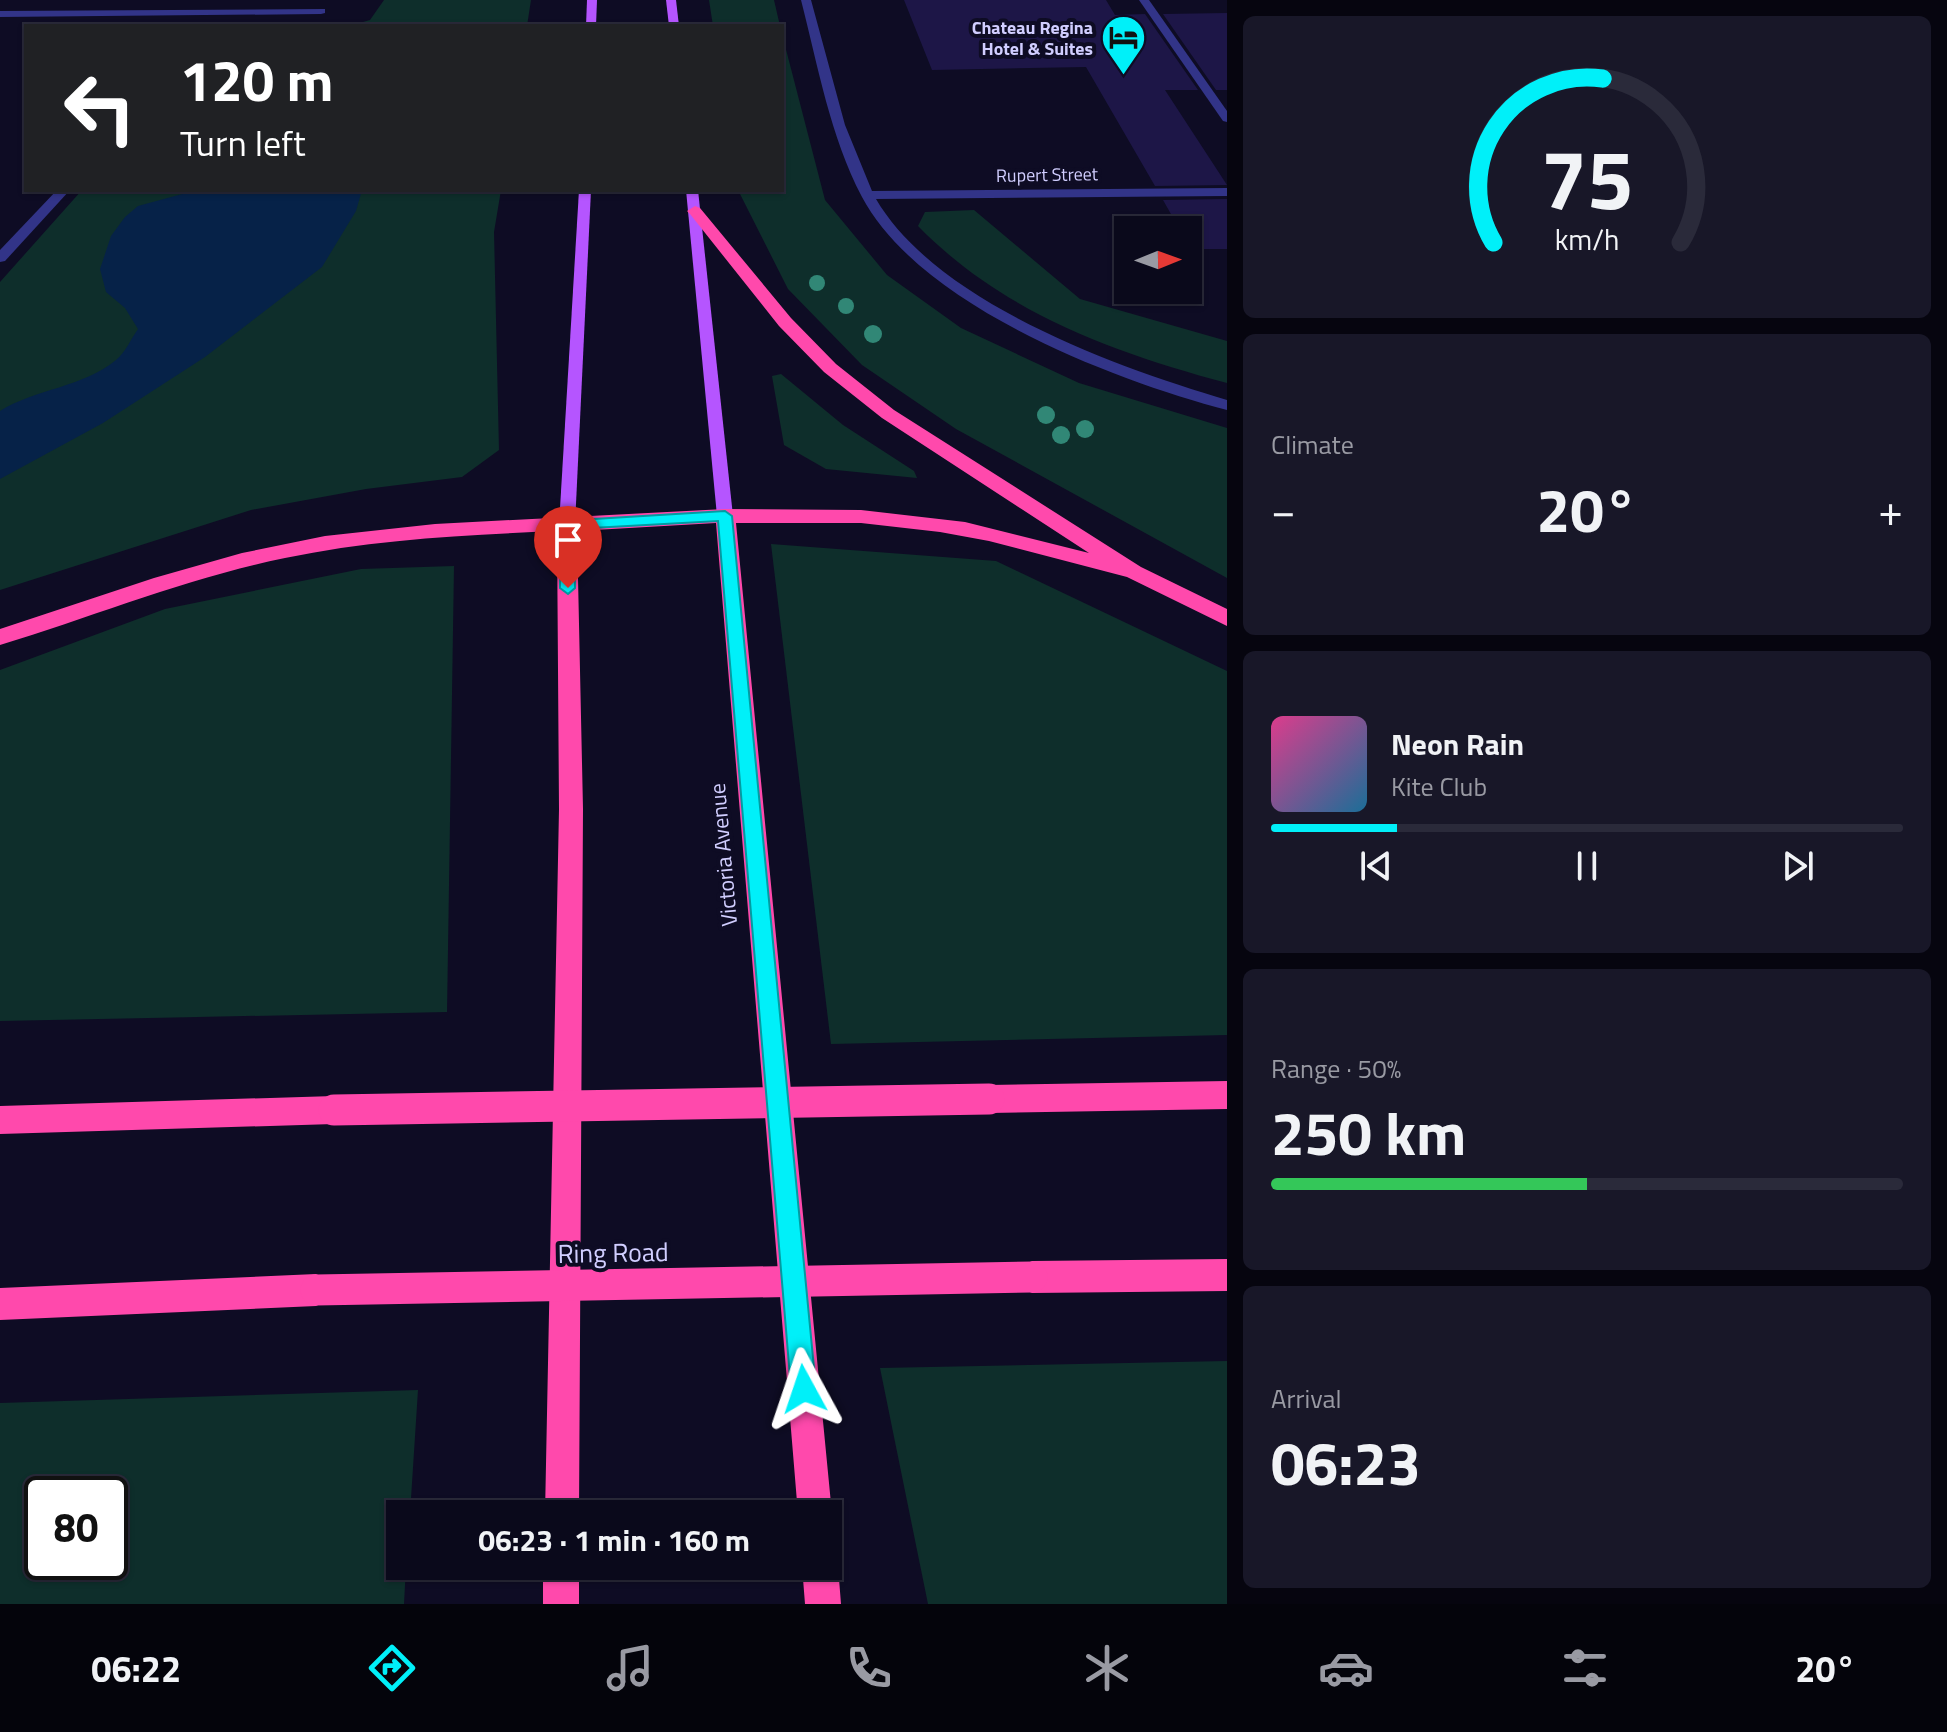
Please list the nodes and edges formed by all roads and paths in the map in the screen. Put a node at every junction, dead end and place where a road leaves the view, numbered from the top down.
1 (173, 0) edge
2 (592, 0) edge
3 (671, 0) edge
4 (806, 0) edge
5 (1144, 0) edge
6 (321, 11) dead end
7 (168, 12) junction
8 (0, 14) edge
9 (162, 24) edge
10 (591, 24) edge
11 (674, 24) edge
12 (1227, 119) edge
13 (62, 192) edge
14 (585, 192) edge
15 (692, 192) edge
16 (1227, 192) edge
17 (868, 195) junction
18 (695, 211) junction
19 (0, 258) edge
20 (1227, 405) edge
21 (725, 516) junction
22 (567, 525) junction
23 (1134, 572) junction
24 (1227, 618) edge
25 (0, 637) edge
26 (1227, 1095) edge
27 (0, 1120) edge
28 (1227, 1275) edge
29 (0, 1304) edge
30 (562, 1500) edge
31 (814, 1500) edge
32 (561, 1580) edge
33 (821, 1580) edge
34 (561, 1604) edge
35 (823, 1604) edge

1 - 7 street
2 - 10 main road
3 - 11 main road
4 - 17 street
5 - 12 street
6 - 7 street
7 - 8 street
7 - 9 street
13 - 19 street
14 - 22 main road
15 - 18 main road, Victoria Avenue
16 - 17 street, Rupert Street
17 - 20 street
18 - 21 main road, Victoria Avenue
18 - 23 highway
21 - 22 highway
21 - 23 highway
21 - 31 highway, Victoria Avenue
22 - 25 highway
22 - 30 highway
23 - 24 highway
26 - 27 highway, bridge
28 - 29 highway, Ring Road, bridge
32 - 34 highway
33 - 35 highway

